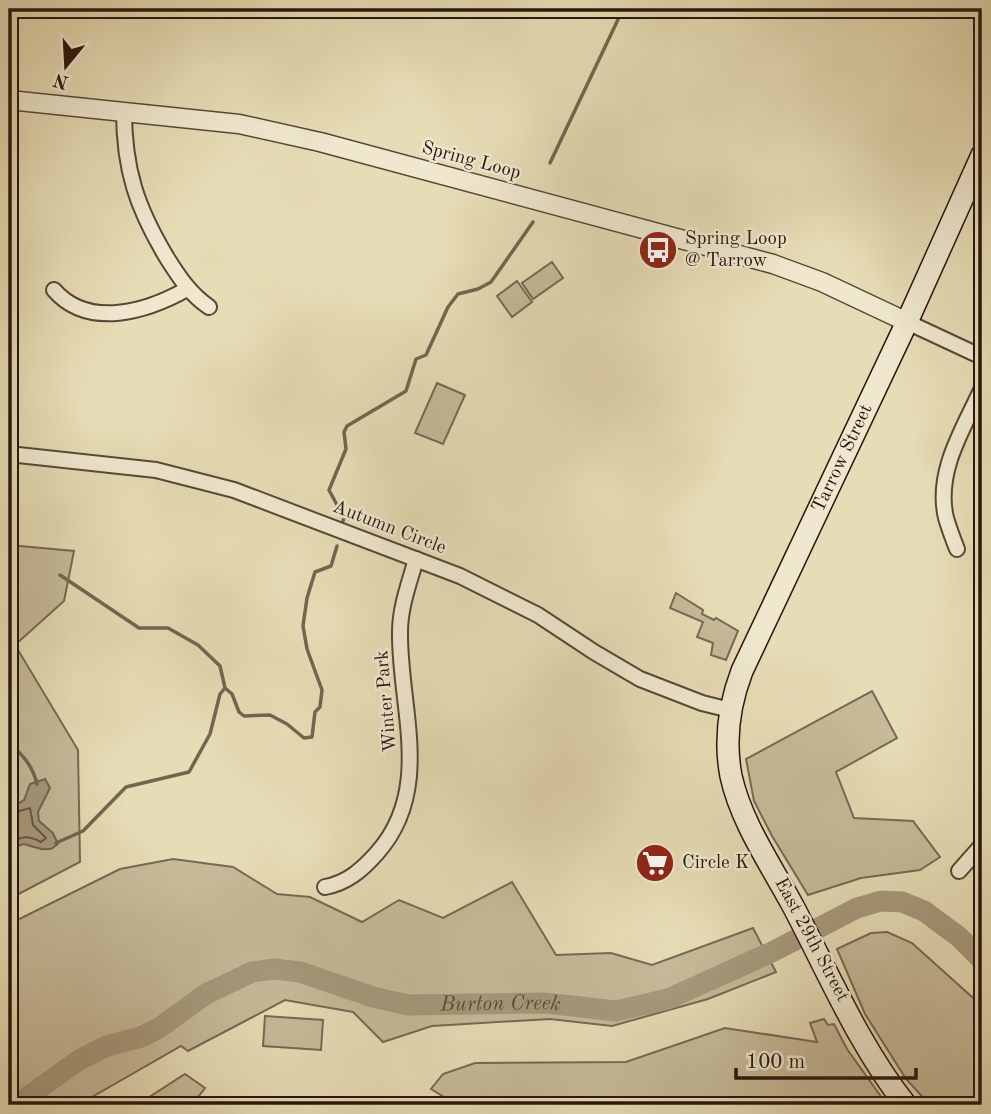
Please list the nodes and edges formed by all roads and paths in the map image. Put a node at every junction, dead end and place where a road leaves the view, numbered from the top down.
1 (9, 100) edge
2 (124, 111) junction
3 (982, 155) edge
4 (187, 289) junction
5 (54, 290) dead end
6 (209, 307) dead end
7 (907, 322) junction
8 (982, 357) edge
9 (982, 388) edge
10 (9, 454) edge
11 (957, 549) dead end
12 (416, 559) junction
13 (730, 710) junction
14 (730, 768) joint
15 (982, 845) edge
16 (959, 870) dead end
17 (325, 887) dead end
18 (906, 1105) edge

1 - 2 street, Spring Loop
2 - 4 street
2 - 7 street, Spring Loop
3 - 7 main road, Tarrow Street
4 - 5 street
4 - 6 street
7 - 8 street
7 - 13 main road, Tarrow Street
9 - 11 street
10 - 12 street, Autumn Circle
12 - 13 street, Autumn Circle
12 - 17 street, Winter Park
13 - 14 main road, Tarrow Street
14 - 18 main road, East 29th Street
15 - 16 street

